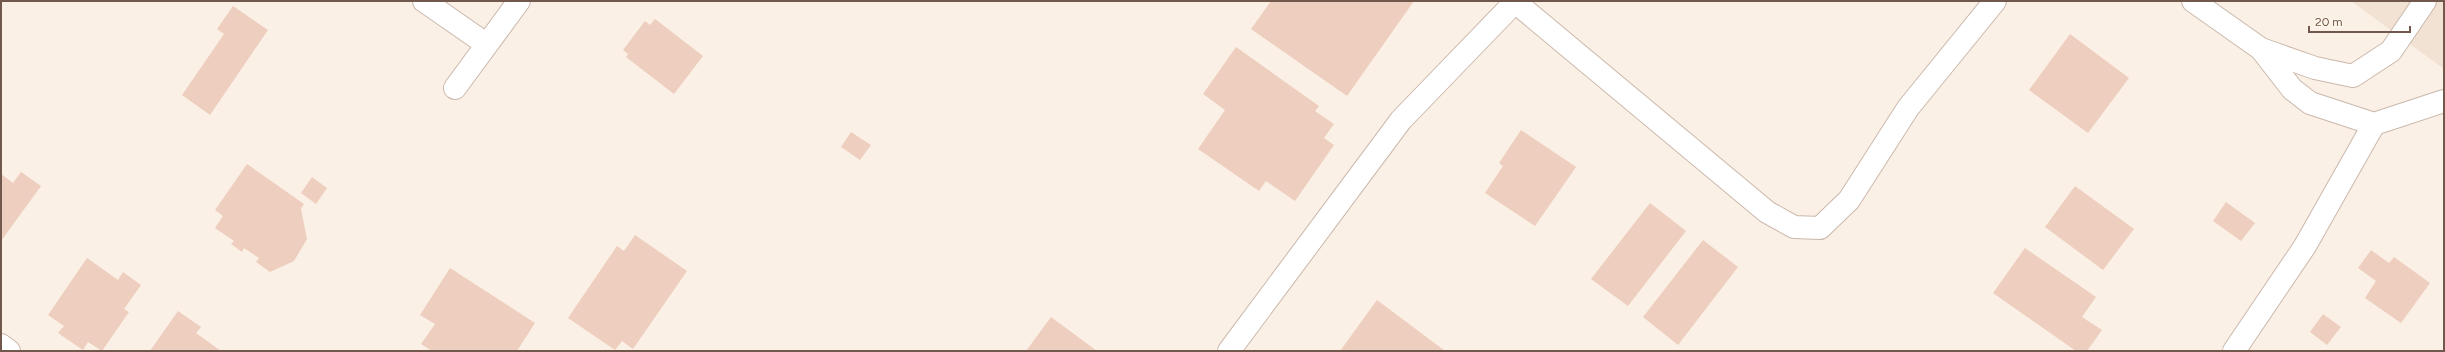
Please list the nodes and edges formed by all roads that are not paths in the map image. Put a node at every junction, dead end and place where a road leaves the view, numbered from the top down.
1 (424, 1) edge
2 (519, 1) edge
3 (1515, 1) edge
4 (1996, 1) edge
5 (2193, 1) edge
6 (2426, 1) edge
7 (486, 44) junction
8 (2261, 49) junction
9 (455, 88) dead end
10 (2444, 101) edge
11 (2374, 124) junction
12 (1, 344) edge
13 (9, 351) edge
14 (1229, 351) edge
15 (2234, 351) edge

1 - 7 street
2 - 7 street
3 - 4 street
3 - 14 street
5 - 8 street
6 - 8 street
7 - 9 street
8 - 11 street
10 - 11 street
11 - 15 street
12 - 13 street

